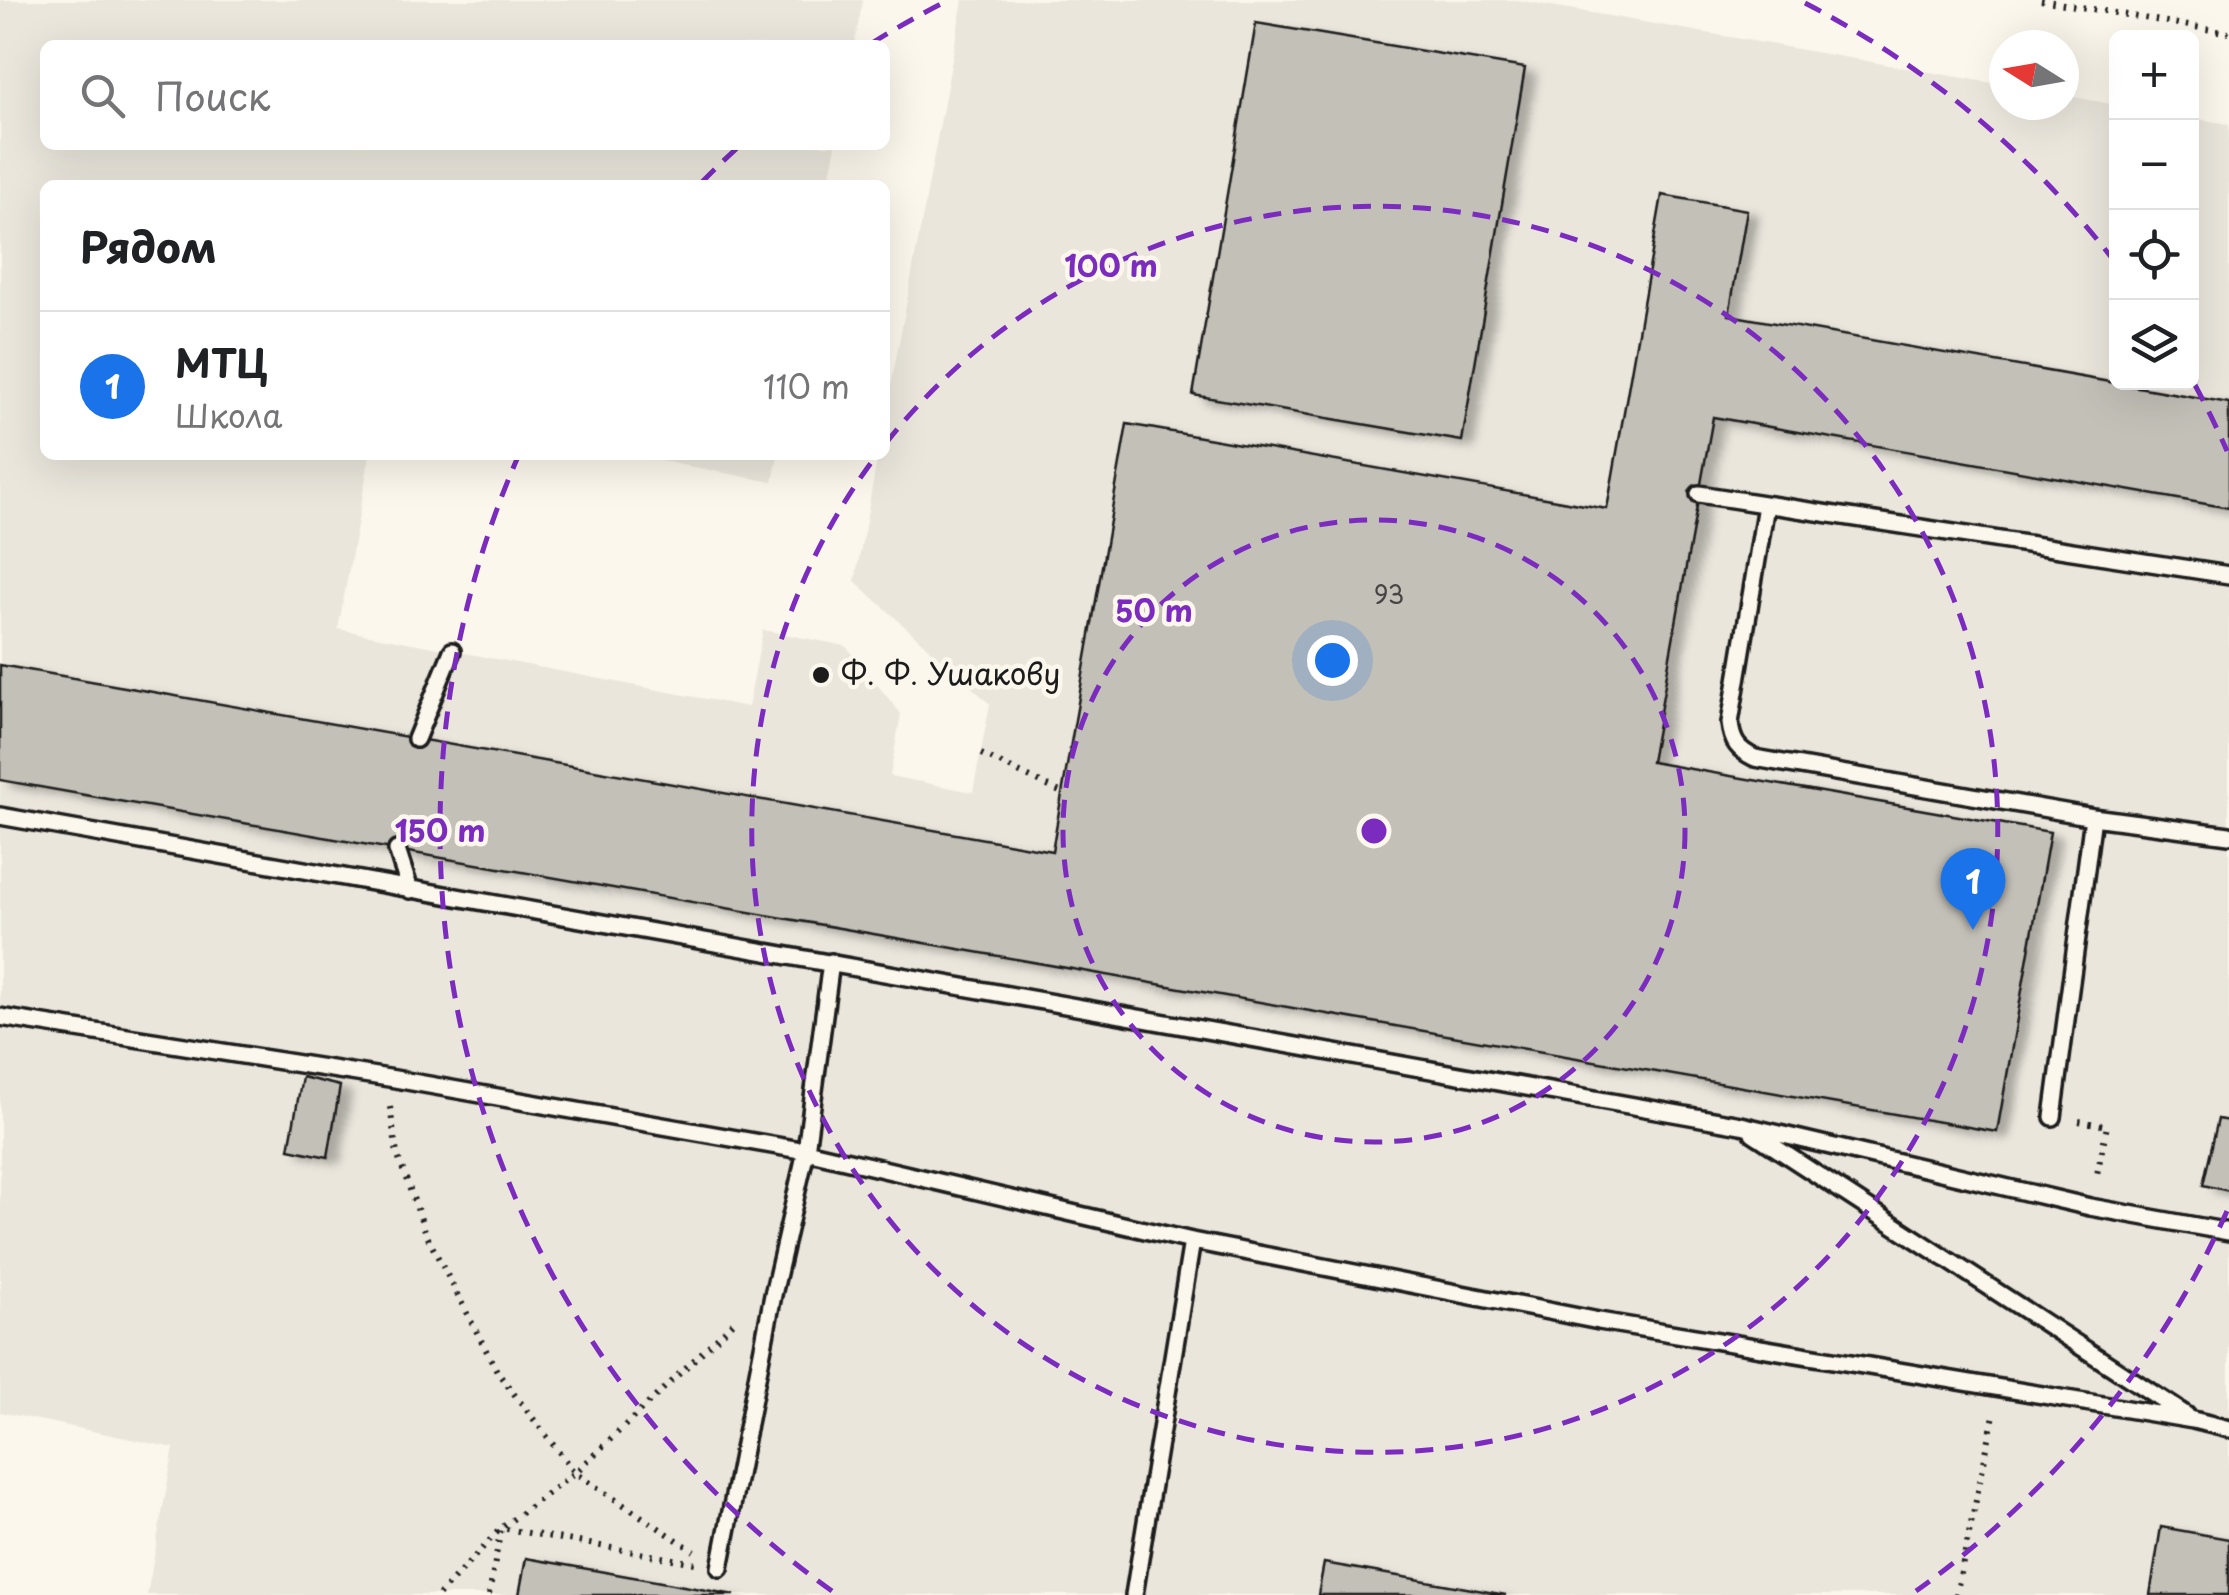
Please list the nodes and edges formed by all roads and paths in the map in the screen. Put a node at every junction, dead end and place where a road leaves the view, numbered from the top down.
1 (2041, 0) edge
2 (2229, 34) edge
3 (1699, 494) dead end
4 (1766, 505) junction
5 (2229, 575) edge
6 (452, 651) dead end
7 (416, 739) dead end
8 (981, 754) dead end
9 (1062, 793) dead end
10 (0, 816) edge
11 (2093, 817) junction
12 (2229, 835) edge
13 (398, 850) dead end
14 (410, 890) junction
15 (830, 962) junction
16 (0, 1016) edge
17 (395, 1079) junction
18 (2053, 1117) dead end
19 (1741, 1125) junction
20 (2107, 1126) dead end
21 (806, 1151) junction
22 (2090, 1207) junction
23 (2229, 1232) edge
24 (1192, 1241) junction
25 (773, 1295) junction
26 (2000, 1388) junction
27 (2194, 1420) junction
28 (2229, 1428) edge
29 (576, 1472) junction
30 (501, 1528) junction
31 (720, 1568) junction
32 (438, 1595) edge
33 (489, 1595) edge
34 (1134, 1595) edge
35 (1956, 1595) edge

1 - 2 path
3 - 4 lane
4 - 5 lane
4 - 11 lane
6 - 7 lane
8 - 9 path
10 - 14 lane
11 - 12 lane
11 - 18 lane
13 - 14 lane
14 - 15 lane
15 - 19 lane
15 - 21 lane
16 - 17 lane
17 - 21 lane
17 - 29 path
19 - 22 lane
19 - 27 lane
20 - 22 path
21 - 24 lane
21 - 25 lane
22 - 23 lane
24 - 26 lane
24 - 34 lane
25 - 29 path
25 - 31 lane
26 - 27 lane
26 - 35 path
27 - 28 lane
29 - 30 path
29 - 31 path
30 - 31 path
30 - 32 path
30 - 33 path

